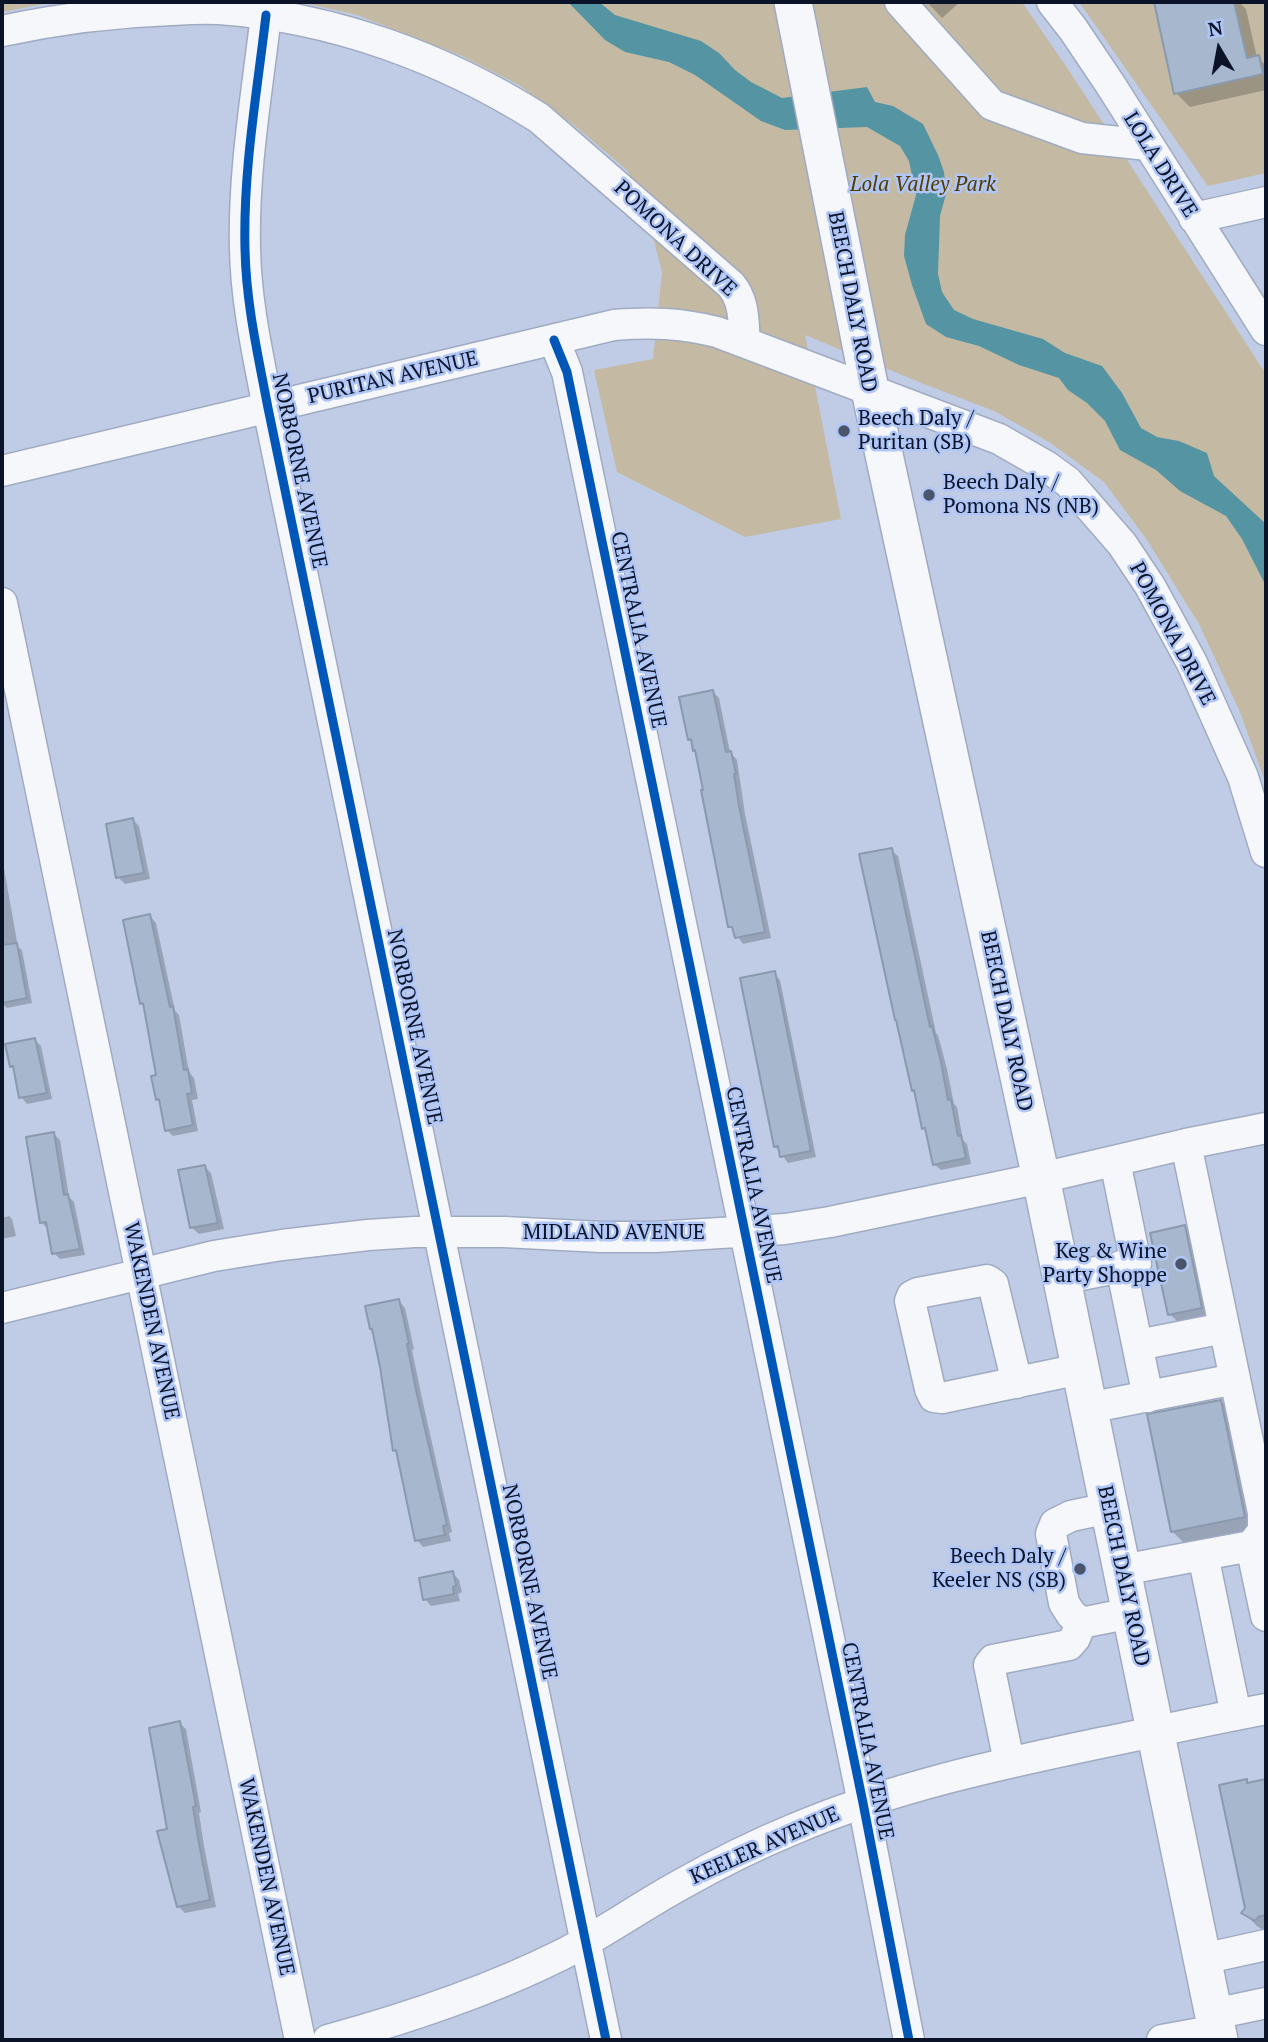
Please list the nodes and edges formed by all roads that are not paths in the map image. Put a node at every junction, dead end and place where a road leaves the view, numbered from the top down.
1 (793, 2) edge
2 (900, 2) edge
3 (1052, 2) edge
4 (266, 15) junction
5 (2, 31) edge
6 (1148, 145) junction
7 (1266, 202) edge
8 (1194, 218) junction
9 (1266, 330) edge
10 (554, 340) junction
11 (745, 342) junction
12 (870, 390) junction
13 (268, 408) junction
14 (2, 471) edge
15 (2, 603) edge
16 (1266, 852) edge
17 (1266, 1128) edge
18 (1186, 1144) junction
19 (1115, 1161) junction
20 (1041, 1178) junction
21 (744, 1231) junction
22 (438, 1232) junction
23 (1121, 1266) junction
24 (142, 1273) junction
25 (1061, 1279) junction
26 (2, 1308) edge
27 (1224, 1328) junction
28 (1138, 1345) junction
29 (1080, 1369) junction
30 (1235, 1379) junction
31 (1017, 1383) junction
32 (1148, 1397) junction
33 (1088, 1408) junction
34 (1109, 1508) junction
35 (1251, 1546) junction
36 (1203, 1555) junction
37 (1122, 1570) junction
38 (1131, 1613) junction
39 (1266, 1616) edge
40 (1081, 1623) junction
41 (1266, 1709) edge
42 (1236, 1715) junction
43 (1155, 1732) junction
44 (1009, 1762) junction
45 (863, 1803) junction
46 (585, 1941) junction
47 (1266, 1945) edge
48 (1202, 1959) junction
49 (1266, 2003) edge
50 (1216, 2028) edge
51 (300, 2040) edge
52 (328, 2040) edge
53 (606, 2040) edge
54 (909, 2040) edge
55 (1162, 2040) edge

1 - 12 main road, BEECH DALY ROAD
2 - 6 street
3 - 6 street, LOLA DRIVE
4 - 5 street, POMONA DRIVE
4 - 11 street, POMONA DRIVE
4 - 13 street, NORBORNE AVENUE
6 - 8 street, LOLA DRIVE
7 - 8 street
8 - 9 street, LOLA DRIVE
10 - 11 street, PURITAN AVENUE
10 - 13 street, PURITAN AVENUE
10 - 21 street, CENTRALIA AVENUE
11 - 12 street, POMONA DRIVE
12 - 16 street, POMONA DRIVE
12 - 20 main road, BEECH DALY ROAD
13 - 14 street, PURITAN AVENUE
13 - 22 street, NORBORNE AVENUE
15 - 24 street, WAKENDEN AVENUE
17 - 18 street, MIDLAND AVENUE
18 - 19 street, MIDLAND AVENUE
18 - 27 street
19 - 20 street, MIDLAND AVENUE
19 - 23 street
20 - 21 street, MIDLAND AVENUE
20 - 25 main road, BEECH DALY ROAD
21 - 22 street, MIDLAND AVENUE
21 - 45 street, CENTRALIA AVENUE
22 - 24 street, MIDLAND AVENUE
22 - 46 street, NORBORNE AVENUE
23 - 25 street
23 - 28 street
24 - 26 street, MIDLAND AVENUE
24 - 51 street, WAKENDEN AVENUE
25 - 29 main road, BEECH DALY ROAD
27 - 28 street
27 - 30 street
28 - 32 street
29 - 31 street
29 - 33 main road, BEECH DALY ROAD
30 - 32 street
30 - 35 street
31 - 31 street
32 - 33 street
33 - 34 main road, BEECH DALY ROAD
34 - 37 main road, BEECH DALY ROAD
34 - 40 street
35 - 36 street
35 - 39 street
36 - 37 street
36 - 42 street
37 - 38 main road, BEECH DALY ROAD
38 - 40 street
38 - 43 main road, BEECH DALY ROAD
40 - 44 street
41 - 42 street, KEELER AVENUE
42 - 43 street, KEELER AVENUE
43 - 44 street, KEELER AVENUE
43 - 48 main road, BEECH DALY ROAD
44 - 45 street, KEELER AVENUE
45 - 46 street, KEELER AVENUE
45 - 54 street, CENTRALIA AVENUE
46 - 52 street, KEELER AVENUE
46 - 53 street, NORBORNE AVENUE
47 - 48 street
48 - 50 main road, BEECH DALY ROAD
49 - 50 street
50 - 55 street

